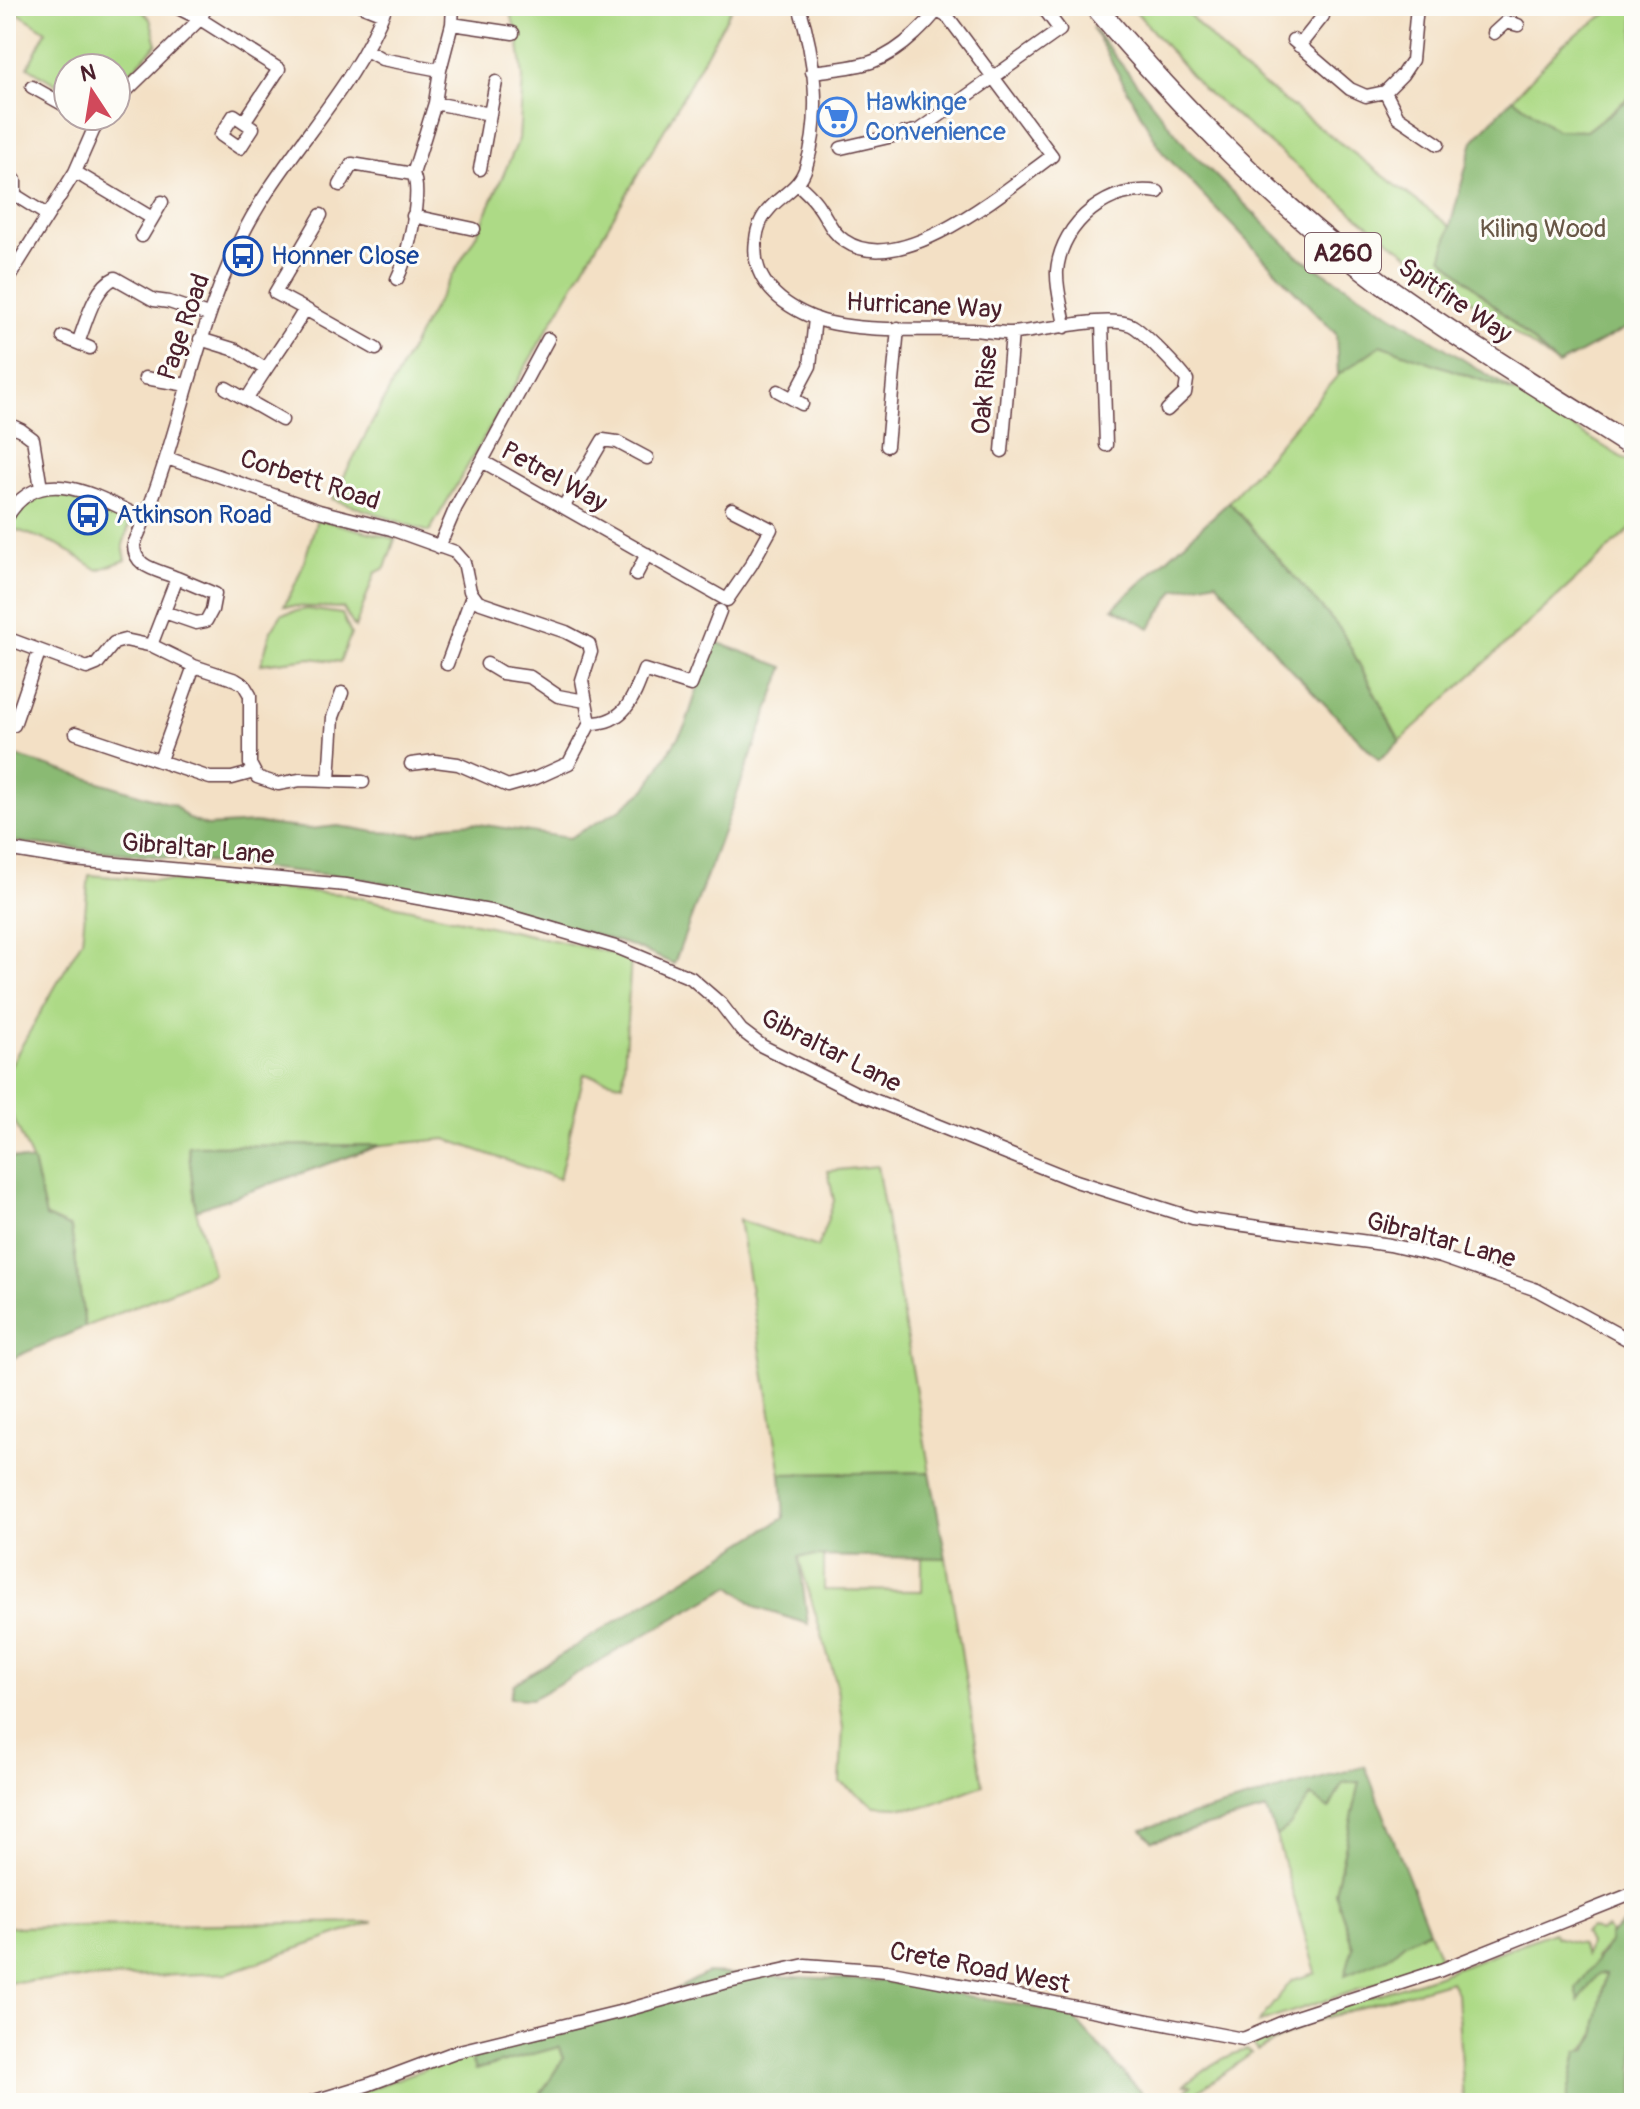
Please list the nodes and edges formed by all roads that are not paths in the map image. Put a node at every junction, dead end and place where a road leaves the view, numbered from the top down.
1 (174, 6) edge
2 (207, 6) edge
3 (363, 6) edge
4 (453, 6) edge
5 (799, 6) edge
6 (1042, 6) edge
7 (1095, 6) edge
8 (1417, 6) edge
9 (1502, 6) edge
10 (938, 8) edge
11 (384, 10) edge
12 (1323, 16) dead end
13 (200, 19) junction
14 (452, 24) junction
15 (513, 33) dead end
16 (1494, 33) dead end
17 (366, 50) junction
18 (440, 70) junction
19 (812, 72) junction
20 (994, 79) junction
21 (496, 82) dead end
22 (132, 85) edge
23 (32, 87) dead end
24 (1385, 92) junction
25 (52, 98) edge
26 (435, 103) junction
27 (490, 114) junction
28 (1427, 121) dead end
29 (244, 122) dead end
30 (94, 132) edge
31 (1420, 133) junction
32 (1438, 144) dead end
33 (841, 148) dead end
34 (480, 169) dead end
35 (75, 172) junction
36 (413, 174) junction
37 (15, 180) dead end
38 (798, 184) junction
39 (340, 185) dead end
40 (1158, 192) dead end
41 (11, 197) edge
42 (162, 202) dead end
43 (47, 215) junction
44 (321, 215) dead end
45 (413, 216) junction
46 (152, 218) junction
47 (474, 229) dead end
48 (142, 236) dead end
49 (397, 279) dead end
50 (6, 282) edge
51 (305, 309) junction
52 (208, 315) junction
53 (815, 318) junction
54 (1102, 323) junction
55 (1065, 327) junction
56 (898, 328) junction
57 (1012, 333) junction
58 (63, 337) dead end
59 (200, 339) junction
60 (548, 339) dead end
61 (376, 349) dead end
62 (265, 369) junction
63 (145, 378) dead end
64 (187, 385) junction
65 (226, 388) dead end
66 (778, 391) dead end
67 (247, 399) junction
68 (1167, 410) dead end
69 (282, 420) dead end
70 (6, 423) edge
71 (1106, 445) dead end
72 (887, 446) dead end
73 (1634, 448) edge
74 (1002, 451) dead end
75 (167, 458) junction
76 (647, 458) dead end
77 (482, 461) junction
78 (41, 488) junction
79 (564, 506) junction
80 (732, 509) dead end
81 (6, 519) edge
82 (144, 519) junction
83 (439, 547) junction
84 (647, 554) junction
85 (636, 575) dead end
86 (177, 578) junction
87 (472, 596) junction
88 (720, 611) dead end
89 (164, 612) junction
90 (6, 638) edge
91 (153, 646) junction
92 (39, 652) junction
93 (447, 664) dead end
94 (487, 664) dead end
95 (194, 666) junction
96 (342, 693) dead end
97 (585, 701) junction
98 (6, 702) edge
99 (19, 706) junction
100 (319, 712) dead end
101 (333, 717) junction
102 (590, 723) junction
103 (14, 725) dead end
104 (76, 733) dead end
105 (160, 760) junction
106 (411, 764) dead end
107 (254, 772) junction
108 (329, 780) junction
109 (363, 782) dead end
110 (6, 849) edge
111 (1634, 1343) edge
112 (1634, 1893) edge
113 (308, 2103) edge

1 - 13 street
2 - 13 street
3 - 11 street
4 - 14 street
5 - 19 street, Hurricane Way
6 - 20 street
7 - 73 main road, Spitfire Way / A260
8 - 24 street
9 - 16 street
10 - 19 street
10 - 20 street
11 - 17 street, Page Road
12 - 24 street
13 - 22 street
13 - 29 street
14 - 15 street
14 - 18 street
17 - 18 street
17 - 52 street, Page Road
18 - 26 street
19 - 38 street, Hurricane Way
20 - 33 street
20 - 38 street
21 - 27 street
23 - 25 street
24 - 31 street
26 - 27 street
26 - 36 street
27 - 34 street
28 - 31 street
30 - 35 street
31 - 32 street
35 - 43 street
35 - 46 street
36 - 39 street
36 - 45 street
37 - 41 street
38 - 53 street, Hurricane Way
40 - 55 street
41 - 43 street
42 - 46 street
43 - 50 street
44 - 51 street
45 - 47 street
45 - 49 street
46 - 48 street
51 - 61 street
51 - 62 street
52 - 58 street
52 - 59 street, Page Road
53 - 56 street, Hurricane Way
53 - 66 street
54 - 55 street, Hurricane Way
54 - 68 street, Hurricane Way
54 - 71 street
55 - 57 street, Hurricane Way
56 - 57 street, Hurricane Way
56 - 72 street
57 - 74 street, Oak Rise
59 - 62 street
59 - 64 street, Page Road
60 - 77 street
62 - 67 street
63 - 64 street
64 - 75 street, Page Road
65 - 67 street
67 - 69 street
70 - 78 street
75 - 82 street, Page Road
75 - 83 street, Corbett Road
76 - 79 street
77 - 79 street, Petrel Way
77 - 83 street, Petrel Way
78 - 81 street
78 - 82 street
79 - 84 street, Petrel Way
80 - 84 street, Petrel Way
82 - 86 street, Page Road
83 - 87 street
84 - 85 street
86 - 89 street
86 - 89 street, Page Road
87 - 93 street
87 - 97 street
88 - 102 street
89 - 91 street
90 - 92 street
91 - 92 street
91 - 95 street
92 - 99 street
94 - 97 street
95 - 105 street
95 - 107 street
96 - 101 street
97 - 102 street
98 - 99 street
99 - 103 street
100 - 101 street
101 - 108 street
102 - 106 street
104 - 105 street
105 - 107 street
107 - 108 street
108 - 109 street
110 - 111 street, Gibraltar Lane
112 - 113 street, Crete Road West

